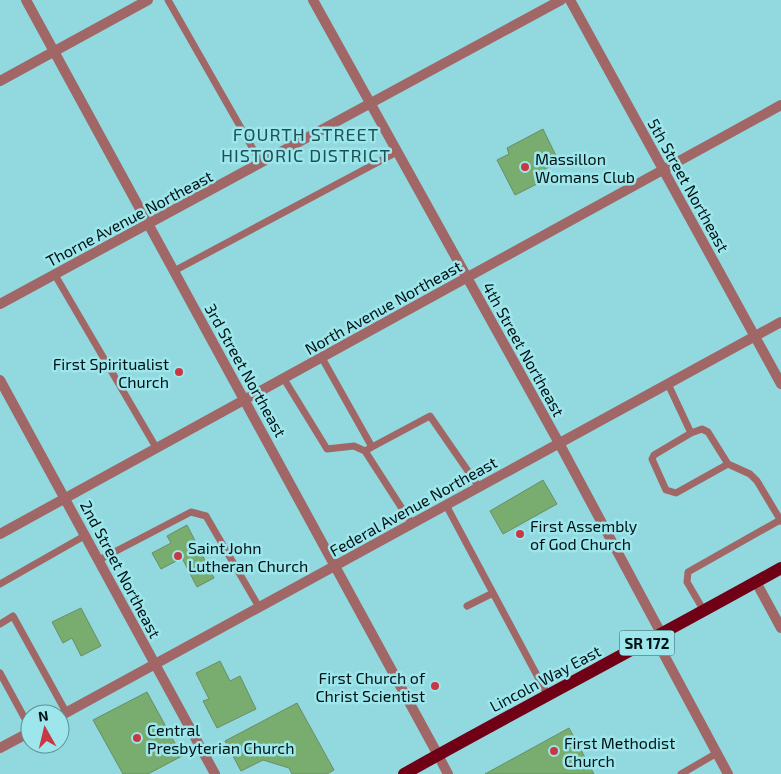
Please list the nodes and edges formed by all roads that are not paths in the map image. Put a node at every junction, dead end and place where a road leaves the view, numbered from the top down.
1 (26, 0) edge
2 (148, 0) edge
3 (168, 0) edge
4 (313, 0) edge
5 (561, 0) edge
6 (570, 0) edge
7 (54, 52) junction
8 (0, 81) edge
9 (370, 103) junction
10 (781, 104) edge
11 (397, 152) junction
12 (261, 163) junction
13 (663, 169) junction
14 (149, 225) junction
15 (174, 271) junction
16 (55, 275) junction
17 (467, 277) junction
18 (0, 304) edge
19 (781, 322) edge
20 (755, 336) junction
21 (322, 358) junction
22 (284, 379) junction
23 (0, 380) edge
24 (668, 384) junction
25 (781, 384) edge
26 (246, 400) junction
27 (691, 433) junction
28 (559, 443) junction
29 (372, 447) junction
30 (157, 449) junction
31 (365, 451) junction
32 (728, 464) junction
33 (479, 487) junction
34 (66, 498) junction
35 (446, 505) junction
36 (781, 520) edge
37 (412, 524) junction
38 (0, 534) edge
39 (86, 535) junction
40 (100, 560) junction
41 (335, 566) junction
42 (781, 568) edge
43 (756, 582) junction
44 (0, 584) edge
45 (493, 593) junction
46 (468, 606) dead end
47 (259, 607) junction
48 (704, 611) junction
49 (0, 624) edge
50 (781, 628) edge
51 (659, 636) junction
52 (155, 664) junction
53 (0, 673) edge
54 (547, 694) junction
55 (58, 704) edge
56 (20, 710) edge
57 (70, 710) edge
58 (20, 737) edge
59 (0, 748) edge
60 (717, 753) junction
61 (438, 755) junction
62 (216, 774) edge
63 (404, 774) edge
64 (448, 774) edge
65 (681, 774) edge
66 (728, 774) edge

1 - 7 street, 3rd Street Northeast
2 - 7 street
3 - 12 lane
4 - 9 street, 4th Street Northeast
5 - 9 street, Thorne Avenue Northeast
6 - 13 street, 5th Street Northeast
7 - 8 street
7 - 14 street, 3rd Street Northeast
9 - 11 street, 4th Street Northeast
9 - 12 street, Thorne Avenue Northeast
10 - 13 street, North Avenue Northeast
11 - 15 lane
11 - 17 street, 4th Street Northeast
12 - 14 street, Thorne Avenue Northeast
13 - 17 street, North Avenue Northeast
13 - 20 street, 5th Street Northeast
14 - 15 street, 3rd Street Northeast
14 - 16 street, Thorne Avenue Northeast
15 - 26 street, 3rd Street Northeast
16 - 18 street, Thorne Avenue Northeast
16 - 30 lane
17 - 21 street, North Avenue Northeast
17 - 28 street, 4th Street Northeast
19 - 20 street, Federal Avenue Northeast
20 - 24 street, Federal Avenue Northeast
20 - 25 street, 5th Street Northeast
21 - 22 street, North Avenue Northeast
21 - 29 lane
22 - 26 street, North Avenue Northeast
22 - 31 lane
23 - 34 street, 2nd Street Northeast
24 - 27 lane
24 - 28 street, Federal Avenue Northeast
26 - 30 street, North Avenue Northeast
26 - 41 street, 3rd Street Northeast
27 - 32 lane
27 - 32 lane
28 - 33 street, Federal Avenue Northeast
28 - 51 street, 4th Street Northeast
29 - 31 lane
29 - 33 lane
30 - 34 street, North Avenue Northeast
31 - 37 lane
32 - 36 lane
33 - 35 street, Federal Avenue Northeast
34 - 38 street, North Avenue Northeast
34 - 39 street, 2nd Street Northeast
35 - 37 street, Federal Avenue Northeast
35 - 45 lane
36 - 48 lane
37 - 41 street, Federal Avenue Northeast
39 - 40 street, 2nd Street Northeast
39 - 44 lane
40 - 47 lane
40 - 52 street, 2nd Street Northeast
41 - 47 street, Federal Avenue Northeast
41 - 61 street, 3rd Street Northeast
42 - 43 main road, Lincoln Way East / SR 172
43 - 48 main road, Lincoln Way East / SR 172
43 - 50 street
45 - 46 lane
45 - 54 lane
47 - 52 street, Federal Avenue Northeast
48 - 51 main road, Lincoln Way East / SR 172
49 - 55 lane
51 - 54 main road, Lincoln Way East / SR 172
51 - 60 street, 4th Street Northeast
52 - 57 street, Federal Avenue Northeast
52 - 62 street, 2nd Street Northeast
53 - 56 lane
54 - 61 main road, Lincoln Way East / SR 172
58 - 59 street
60 - 65 lane
60 - 66 street, 4th Street Northeast
61 - 63 main road, Lincoln Way East / SR 172
61 - 64 street, 3rd Street Northeast

